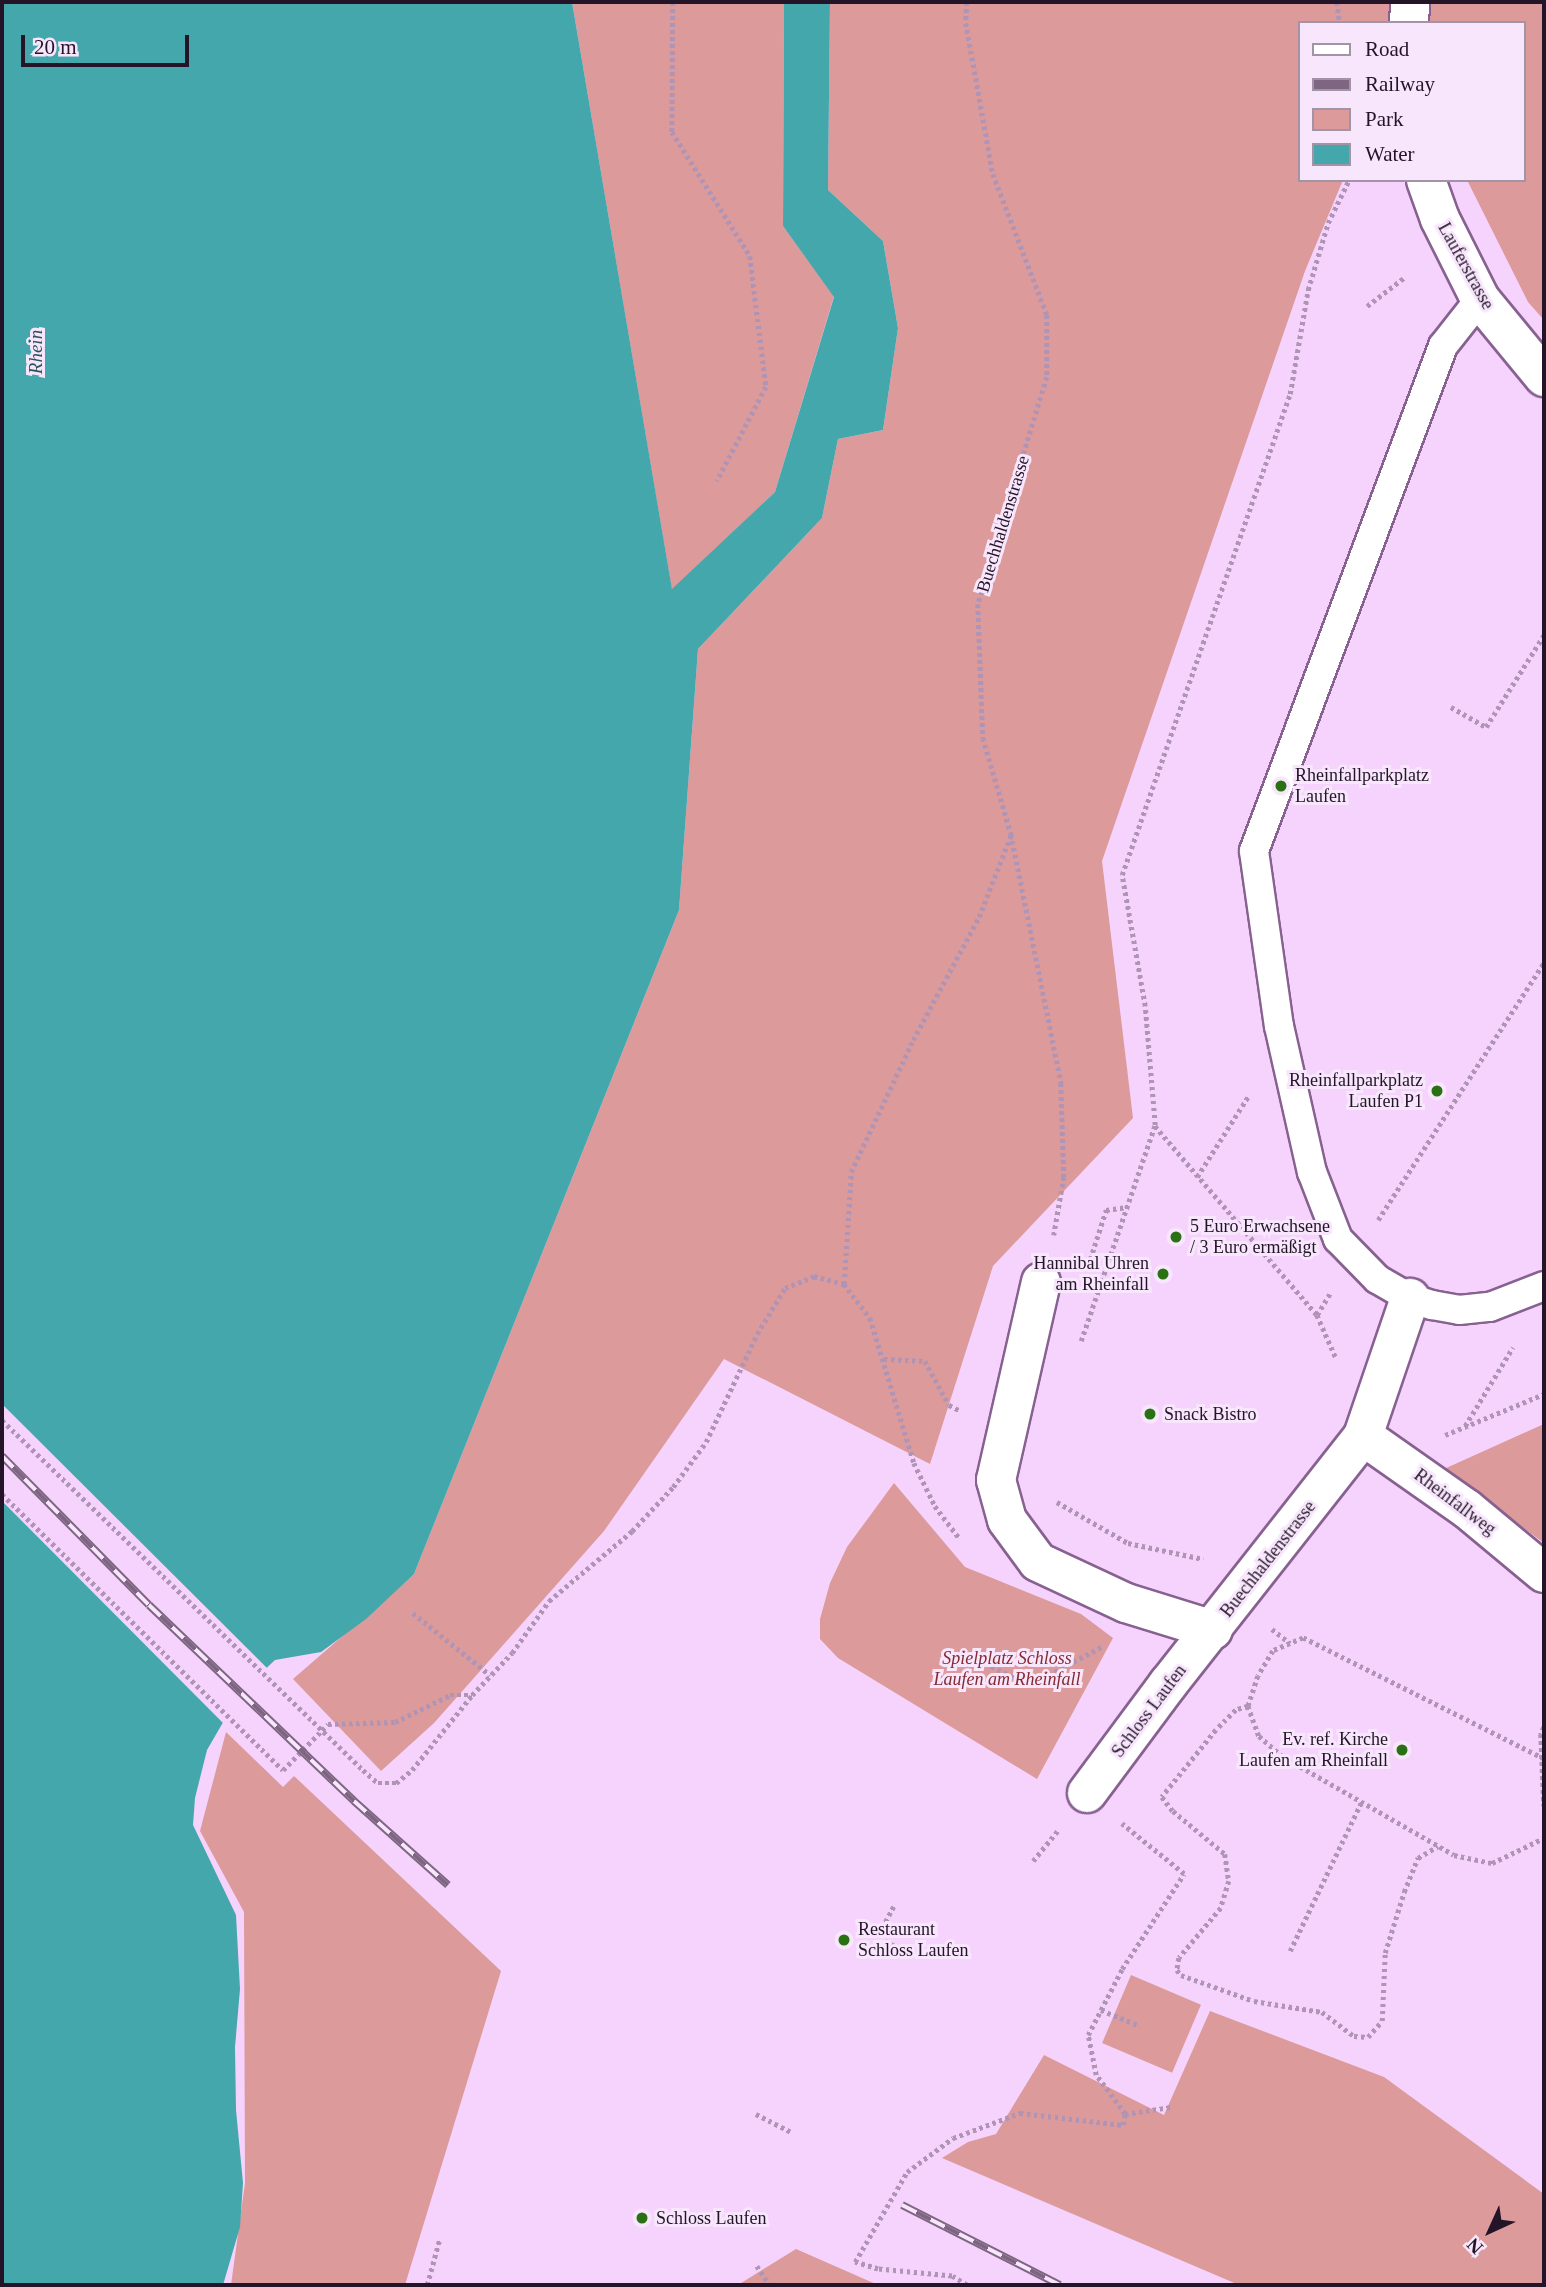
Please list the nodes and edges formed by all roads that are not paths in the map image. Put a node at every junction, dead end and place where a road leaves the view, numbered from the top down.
1 (1410, 2) edge
2 (1409, 21) edge
3 (1427, 182) edge
4 (1480, 299) junction
5 (1544, 377) edge
6 (1041, 1282) dead end
7 (1544, 1286) edge
8 (1410, 1298) junction
9 (1378, 1446) junction
10 (1544, 1573) edge
11 (1213, 1630) junction
12 (1087, 1793) dead end

1 - 2 street
3 - 4 street, Lauferstrasse
4 - 5 street, Lauferstrasse
4 - 8 lane
6 - 11 street, Buechhaldenstrasse
7 - 8 lane
8 - 9 street, Buechhaldenstrasse
9 - 10 street, Rheinfallweg
9 - 11 street, Buechhaldenstrasse
11 - 12 street, Schloss Laufen

